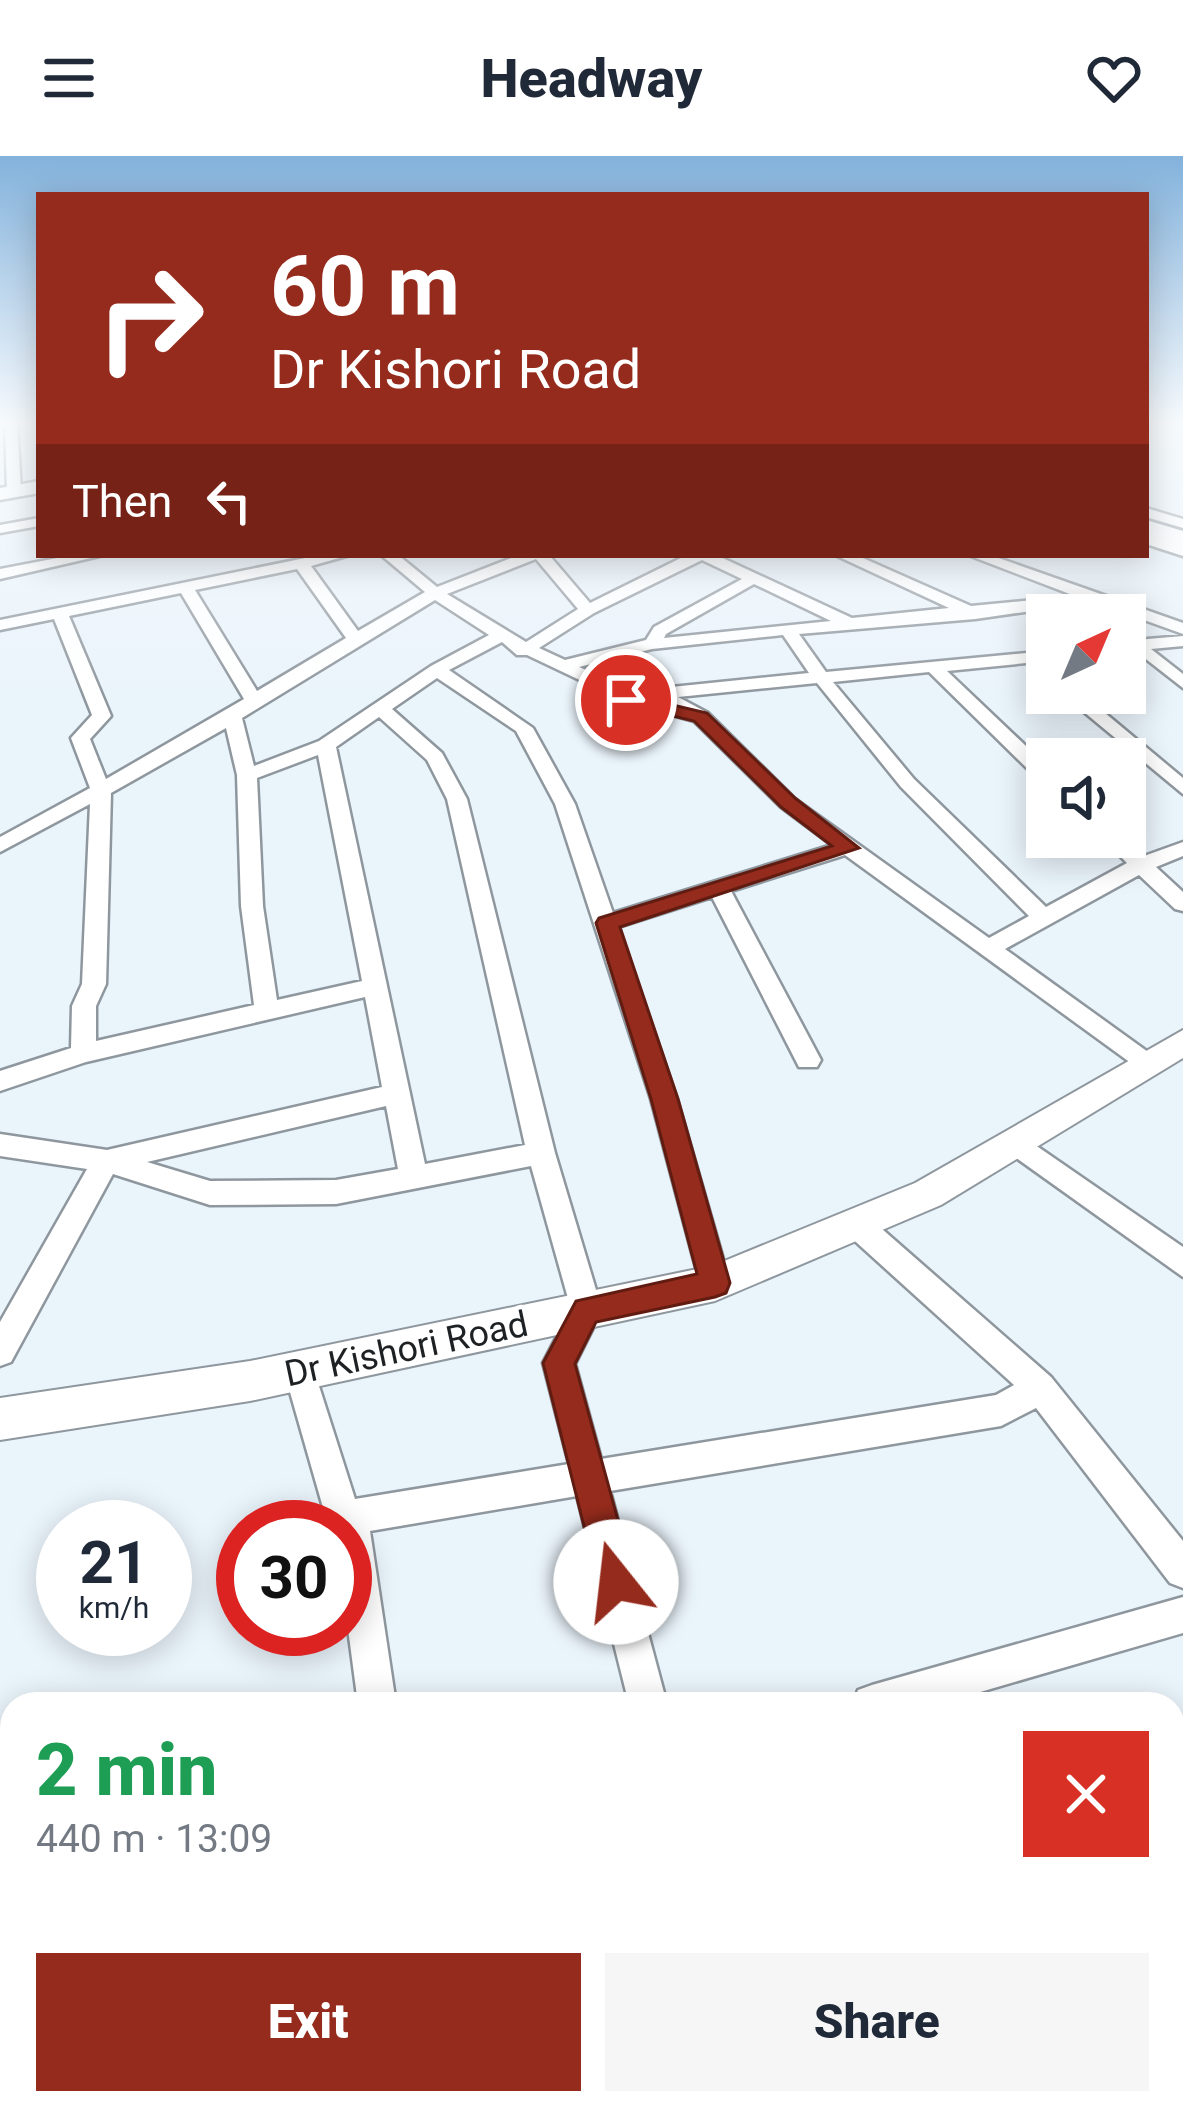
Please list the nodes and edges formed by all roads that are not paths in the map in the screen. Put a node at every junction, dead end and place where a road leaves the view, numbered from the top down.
1 (1149, 521) edge
2 (36, 523) edge
3 (0, 530) edge
4 (1183, 532) edge
5 (1149, 540) edge
6 (1183, 552) edge
7 (81, 558) edge
8 (327, 558) edge
9 (392, 558) edge
10 (528, 558) edge
11 (539, 558) edge
12 (696, 558) edge
13 (709, 558) edge
14 (849, 558) edge
15 (984, 558) edge
16 (301, 563) junction
17 (0, 574) edge
18 (754, 578) junction
19 (185, 587) junction
20 (433, 594) junction
21 (1075, 594) edge
22 (1026, 607) edge
23 (588, 610) junction
24 (58, 612) junction
25 (975, 614) junction
26 (1146, 615) edge
27 (849, 623) junction
28 (0, 625) edge
29 (1183, 629) edge
30 (789, 632) junction
31 (500, 636) junction
32 (356, 640) junction
33 (1183, 641) edge
34 (652, 644) junction
35 (1146, 645) edge
36 (523, 651) junction
37 (1146, 657) edge
38 (1026, 658) edge
39 (562, 666) junction
40 (933, 667) junction
41 (437, 670) junction
42 (819, 677) junction
43 (1183, 683) edge
44 (254, 700) junction
45 (380, 708) junction
46 (1095, 714) edge
47 (232, 717) junction
48 (701, 717) junction
49 (326, 745) junction
50 (1026, 757) edge
51 (248, 775) junction
52 (1183, 788) edge
53 (101, 791) junction
54 (0, 846) edge
55 (848, 848) junction
56 (1183, 849) edge
57 (1134, 858) edge
58 (1141, 865) junction
59 (718, 888) junction
60 (1183, 904) edge
61 (1044, 918) junction
62 (607, 923) junction
63 (989, 948) junction
64 (375, 986) junction
65 (267, 1011) junction
66 (1183, 1042) edge
67 (83, 1053) junction
68 (808, 1060) dead end
69 (1147, 1064) junction
70 (0, 1081) edge
71 (396, 1094) junction
72 (1015, 1142) junction
73 (0, 1145) edge
74 (541, 1153) junction
75 (106, 1161) junction
76 (413, 1175) junction
77 (856, 1224) junction
78 (1183, 1264) edge
79 (715, 1283) junction
80 (586, 1310) junction
81 (0, 1352) edge
82 (300, 1371) junction
83 (1040, 1388) junction
84 (0, 1419) edge
85 (587, 1478) junction
86 (338, 1500) edge
87 (372, 1512) edge
88 (1183, 1570) edge
89 (1183, 1615) edge
90 (370, 1656) edge
91 (375, 1692) edge
92 (645, 1692) edge
93 (914, 1692) edge

1 - 4 highway
2 - 3 street
5 - 6 street
7 - 17 street
8 - 16 street
9 - 20 street
10 - 20 street
11 - 23 street
12 - 23 street
13 - 18 street
14 - 25 street
15 - 21 street
16 - 19 street
16 - 32 street
18 - 27 street
18 - 34 street
19 - 24 street
19 - 44 street
20 - 31 street
20 - 32 street
22 - 25 street
23 - 36 street
24 - 28 street
24 - 53 street
25 - 27 street
26 - 29 street
27 - 30 street
30 - 34 street
30 - 42 street
31 - 36 street
31 - 41 street
32 - 44 street
33 - 35 street
34 - 39 street
36 - 39 street
37 - 43 street
38 - 40 street
39 - 48 street
40 - 42 street
40 - 50 street
41 - 45 street
41 - 62 street
42 - 48 street
42 - 61 street
44 - 47 street
45 - 49 street
45 - 74 street
46 - 52 street
47 - 51 street
47 - 53 street
48 - 55 street
49 - 51 street
49 - 64 street
51 - 65 street
53 - 54 street
53 - 67 street
55 - 59 street
55 - 63 street
56 - 58 street
57 - 58 street
58 - 60 street
58 - 61 street
59 - 62 street
59 - 68 street
61 - 63 street
62 - 79 street
63 - 69 street
64 - 65 street
64 - 71 street
65 - 67 street
66 - 69 street, Dr Kishori Road
67 - 70 street
69 - 72 street, Dr Kishori Road
71 - 75 street
71 - 76 street
72 - 77 street, Dr Kishori Road
72 - 78 street
73 - 75 street
74 - 76 street
74 - 80 street
75 - 76 street
75 - 81 street
77 - 79 street, Dr Kishori Road
77 - 83 street
79 - 80 street, Dr Kishori Road
80 - 82 street, Dr Kishori Road
80 - 85 street
82 - 84 street, Dr Kishori Road
82 - 86 street
83 - 85 street
83 - 88 street
85 - 87 street
85 - 92 street
89 - 93 street
90 - 91 street

